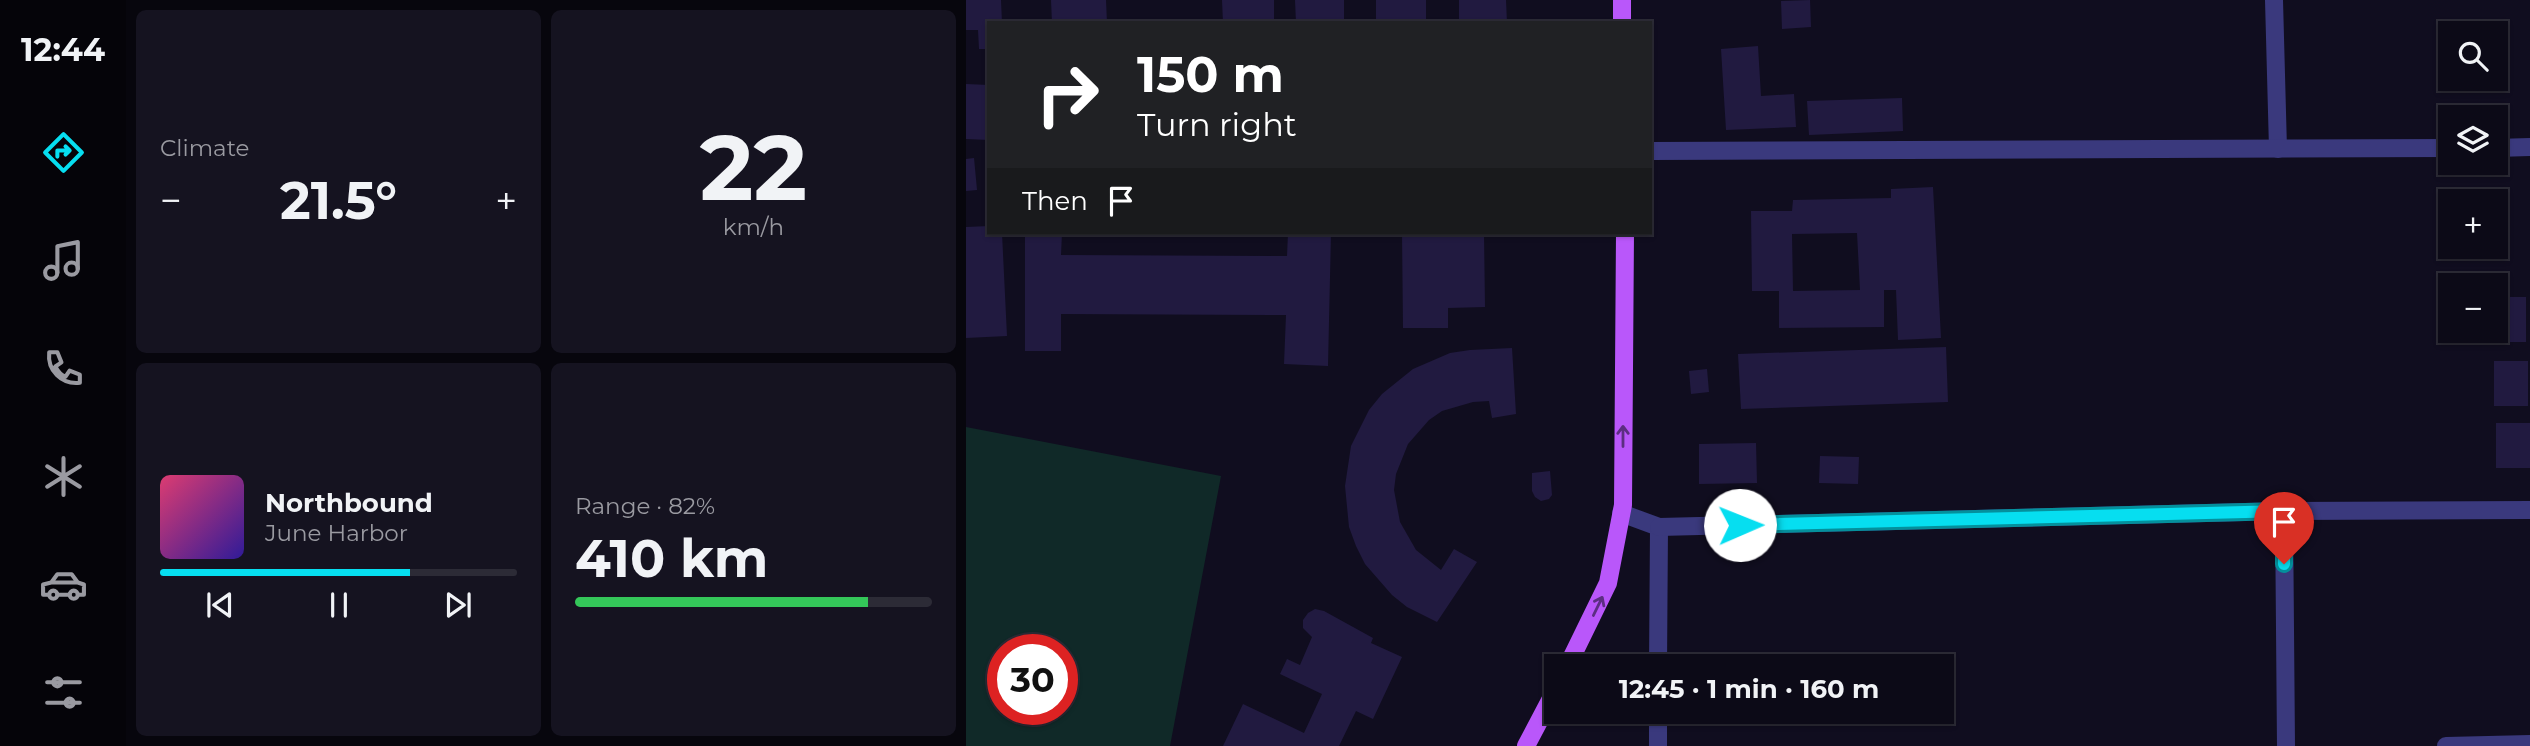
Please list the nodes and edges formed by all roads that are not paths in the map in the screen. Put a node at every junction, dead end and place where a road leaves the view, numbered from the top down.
1 (1622, 0) edge
2 (2274, 0) edge
3 (1622, 21) edge
4 (2530, 147) edge
5 (2438, 148) edge
6 (2508, 148) edge
7 (2278, 149) junction
8 (1652, 151) edge
9 (1625, 235) edge
10 (2530, 510) edge
11 (2284, 511) junction
12 (1621, 513) junction
13 (1658, 527) junction
14 (1573, 654) edge
15 (1658, 654) edge
16 (1544, 712) edge
17 (1658, 724) edge
18 (2530, 744) edge
19 (1526, 746) edge
20 (1658, 746) edge
21 (2286, 746) edge
22 (2445, 746) edge

1 - 3 main road
2 - 7 street
4 - 6 street
5 - 7 street
7 - 8 street
12 -> 9 main road
10 - 11 street
11 - 13 street
11 - 21 street
12 - 13 street
14 -> 12 main road
13 - 15 street
16 - 19 main road
17 - 20 street
18 - 22 street

